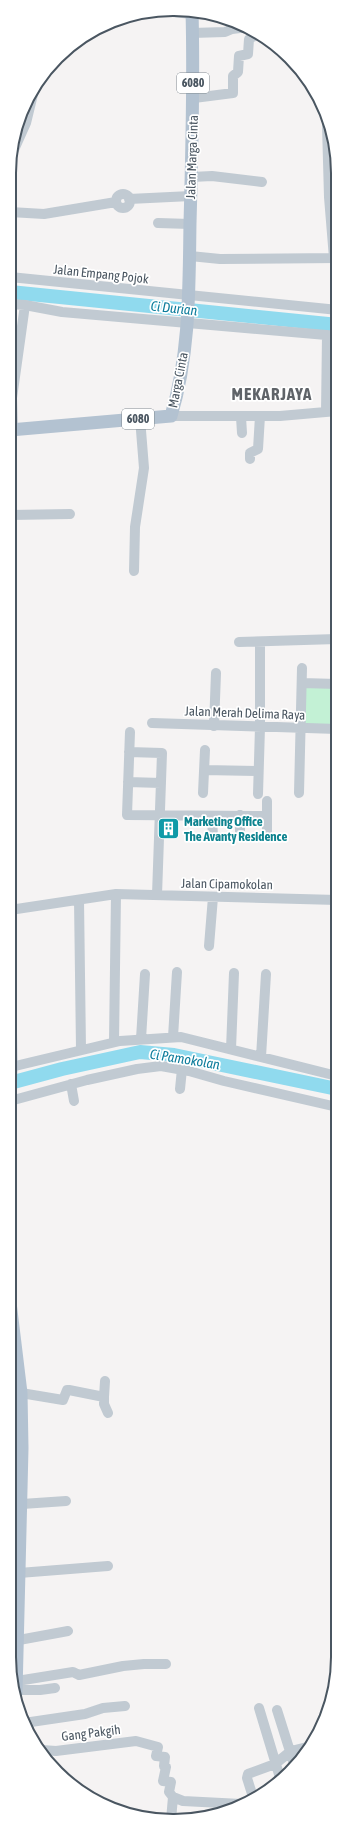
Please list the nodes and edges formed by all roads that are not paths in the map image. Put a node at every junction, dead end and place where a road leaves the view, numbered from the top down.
1 (192, 17) edge
2 (235, 29) edge
3 (192, 33) junction
4 (252, 37) edge
5 (194, 98) junction
6 (328, 144) edge
7 (192, 178) junction
8 (262, 182) dead end
9 (191, 196) junction
10 (16, 212) edge
11 (331, 214) edge
12 (158, 223) dead end
13 (190, 224) junction
14 (190, 256) junction
15 (331, 258) edge
16 (16, 278) edge
17 (189, 299) junction
18 (16, 304) edge
19 (25, 305) junction
20 (331, 309) edge
21 (188, 320) junction
22 (331, 336) edge
23 (331, 349) edge
24 (16, 364) edge
25 (326, 412) junction
26 (331, 412) edge
27 (171, 416) junction
28 (260, 416) junction
29 (241, 417) junction
30 (140, 418) junction
31 (16, 430) edge
32 (242, 433) dead end
33 (250, 459) dead end
34 (70, 514) dead end
35 (16, 515) edge
36 (134, 571) dead end
37 (331, 639) edge
38 (239, 642) dead end
39 (260, 642) junction
40 (302, 668) dead end
41 (216, 673) dead end
42 (302, 683) junction
43 (331, 684) edge
44 (152, 723) dead end
45 (214, 726) junction
46 (260, 727) junction
47 (301, 728) junction
48 (331, 728) edge
49 (130, 732) dead end
50 (205, 750) dead end
51 (129, 752) junction
52 (204, 770) junction
53 (258, 771) junction
54 (128, 782) junction
55 (161, 783) junction
56 (203, 793) dead end
57 (299, 793) dead end
58 (258, 794) dead end
59 (267, 801) dead end
60 (240, 815) junction
61 (160, 816) junction
62 (267, 816) junction
63 (212, 817) junction
64 (267, 835) dead end
65 (240, 836) dead end
66 (213, 837) dead end
67 (116, 894) junction
68 (157, 895) junction
69 (213, 897) junction
70 (79, 900) junction
71 (331, 900) edge
72 (16, 909) edge
73 (209, 946) dead end
74 (177, 972) dead end
75 (234, 973) dead end
76 (145, 974) dead end
77 (266, 974) dead end
78 (173, 1037) junction
79 (141, 1039) junction
80 (114, 1042) junction
81 (81, 1049) junction
82 (231, 1049) junction
83 (261, 1057) junction
84 (16, 1068) edge
85 (182, 1069) junction
86 (331, 1074) edge
87 (71, 1084) junction
88 (180, 1089) dead end
89 (16, 1099) edge
90 (74, 1101) dead end
91 (331, 1106) edge
92 (16, 1375) edge
93 (105, 1381) dead end
94 (21, 1393) junction
95 (104, 1397) junction
96 (108, 1413) dead end
97 (66, 1501) dead end
98 (17, 1504) edge
99 (108, 1566) dead end
100 (19, 1573) junction
101 (68, 1631) dead end
102 (19, 1640) junction
103 (166, 1664) dead end
104 (17, 1679) edge
105 (19, 1687) edge
106 (19, 1688) edge
107 (55, 1688) dead end
108 (125, 1706) dead end
109 (259, 1708) dead end
110 (277, 1710) dead end
111 (30, 1722) edge
112 (301, 1749) edge
113 (48, 1750) edge
114 (291, 1751) junction
115 (293, 1759) edge
116 (276, 1764) junction
117 (279, 1773) edge
118 (251, 1793) edge
119 (173, 1797) junction
120 (230, 1803) edge
121 (172, 1814) edge

1 - 3 main road, Jalan Marga Cinta / 6080
2 - 3 street
3 - 5 main road, Jalan Marga Cinta / 6080
4 - 5 street
5 - 7 main road, Jalan Marga Cinta / 6080
6 - 11 street
7 - 8 street
7 - 9 main road, Jalan Marga Cinta / 6080
9 - 10 street
9 - 13 main road, Jalan Marga Cinta / 6080
12 - 13 street
13 - 14 main road, Jalan Marga Cinta / 6080
14 - 15 street
14 - 17 main road, Jalan Marga Cinta / 6080
16 - 17 street, Jalan Empang Pojok
17 - 20 street, Jalan Empang Pojok
17 - 21 main road, Marga Cinta / 6080
18 - 19 street
19 - 21 street
19 - 24 street
21 - 22 street
21 - 27 main road, Marga Cinta / 6080
23 - 25 street
25 - 26 street
25 - 28 street
27 - 29 street
27 - 30 main road, Marga Cinta / 6080
28 - 29 street
28 - 33 street
29 - 32 street
30 - 31 main road, Marga Cinta / 6080
30 - 36 street
34 - 35 street
37 - 39 street
38 - 39 street
39 - 46 street
40 - 42 street
41 - 45 street
42 - 43 street
42 - 47 street
44 - 45 street, Jalan Merah Delima Raya
45 - 46 street, Jalan Merah Delima Raya
46 - 47 street, Jalan Merah Delima Raya
46 - 53 street
47 - 48 street, Jalan Merah Delima Raya
47 - 57 street
49 - 51 street
50 - 52 street
51 - 54 street
51 - 55 street
52 - 53 street
52 - 56 street
53 - 58 street
54 - 55 street
54 - 61 street
55 - 61 street
59 - 62 street
60 - 62 street
60 - 63 street
60 - 65 street
61 - 63 street
61 - 68 street
62 - 64 street
63 - 66 street
67 - 68 street, Jalan Cipamokolan
67 - 70 street, Jalan Cipamokolan
67 - 80 street
68 - 69 street, Jalan Cipamokolan
69 - 71 street, Jalan Cipamokolan
69 - 73 street
70 - 72 street, Jalan Cipamokolan
70 - 81 street
74 - 78 street
75 - 82 street
76 - 79 street
77 - 83 street
78 - 79 street
78 - 82 street
79 - 80 street
80 - 81 street
81 - 84 street
82 - 83 street
83 - 86 street
85 - 87 street
85 - 88 street
85 - 91 street
87 - 89 street
87 - 90 street
92 - 94 main road
93 - 95 street
94 - 95 street
94 - 98 main road
95 - 96 street
97 - 98 street
98 - 100 main road
99 - 100 street
100 - 102 main road
101 - 102 street
102 - 104 main road
103 - 105 street
106 - 107 street
108 - 111 street
109 - 116 street
110 - 114 street
112 - 114 street
113 - 119 street, Gang Pakgih
114 - 115 street
114 - 116 street
116 - 117 street
116 - 118 street
119 - 120 street
119 - 121 street

